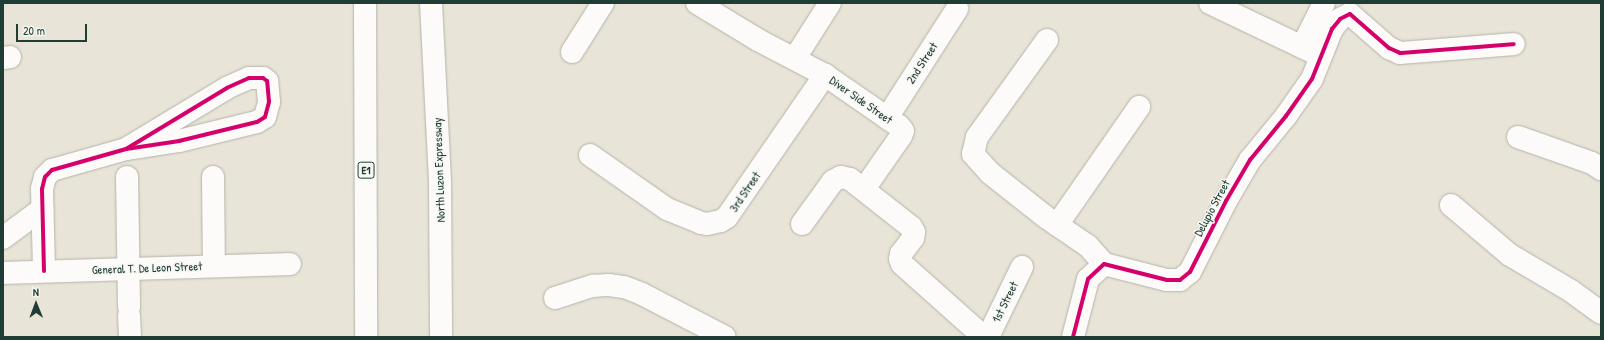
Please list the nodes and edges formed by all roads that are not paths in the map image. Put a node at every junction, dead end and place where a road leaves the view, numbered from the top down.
1 (365, 3) edge
2 (431, 3) edge
3 (440, 3) edge
4 (603, 3) edge
5 (830, 3) edge
6 (1210, 3) edge
7 (1324, 3) edge
8 (703, 4) edge
9 (957, 9) dead end
10 (1047, 40) dead end
11 (1514, 44) dead end
12 (572, 52) dead end
13 (1312, 52) junction
14 (435, 57) junction
15 (795, 58) junction
16 (825, 75) junction
17 (1139, 107) dead end
18 (887, 118) junction
19 (1518, 137) dead end
20 (126, 149) junction
21 (590, 155) dead end
22 (1601, 169) edge
23 (127, 177) dead end
24 (213, 177) dead end
25 (864, 189) junction
26 (1452, 205) dead end
27 (42, 209) junction
28 (802, 224) dead end
29 (1057, 225) junction
30 (3, 238) edge
31 (290, 264) dead end
32 (1104, 264) junction
33 (214, 266) junction
34 (1022, 267) dead end
35 (128, 269) junction
36 (44, 271) junction
37 (3, 273) edge
38 (555, 298) dead end
39 (1601, 313) edge
40 (129, 320) edge
41 (366, 337) edge
42 (441, 337) edge
43 (725, 337) edge
44 (984, 337) edge
45 (988, 337) edge
46 (1073, 337) edge

1 - 41 main road, E1
2 - 14 main road, North Luzon Expressway
3 - 14 main road
4 - 12 main road
5 - 15 main road
6 - 13 main road
7 - 13 main road
8 - 15 main road, Diver Side Street
9 - 18 main road, 2nd Street
10 - 29 main road
11 - 13 main road, Delupio Street
13 - 32 main road, Delupio Street
14 - 42 main road, North Luzon Expressway
15 - 16 main road, Diver Side Street
16 - 18 main road, Diver Side Street
16 - 21 main road, 3rd Street
17 - 29 main road
18 - 25 main road, Diver Side Street
19 - 22 main road
20 - 20 main road
20 - 27 main road
23 - 35 main road
24 - 33 main road
25 - 28 main road
25 - 44 main road
26 - 39 main road
27 - 30 main road
27 - 36 main road
29 - 32 main road
31 - 33 main road, General T. De Leon Street
32 - 46 main road
33 - 35 main road, General T. De Leon Street
34 - 45 main road, 1st Street
35 - 36 main road, General T. De Leon Street
35 - 40 main road
36 - 37 main road, General T. De Leon Street
38 - 43 main road

